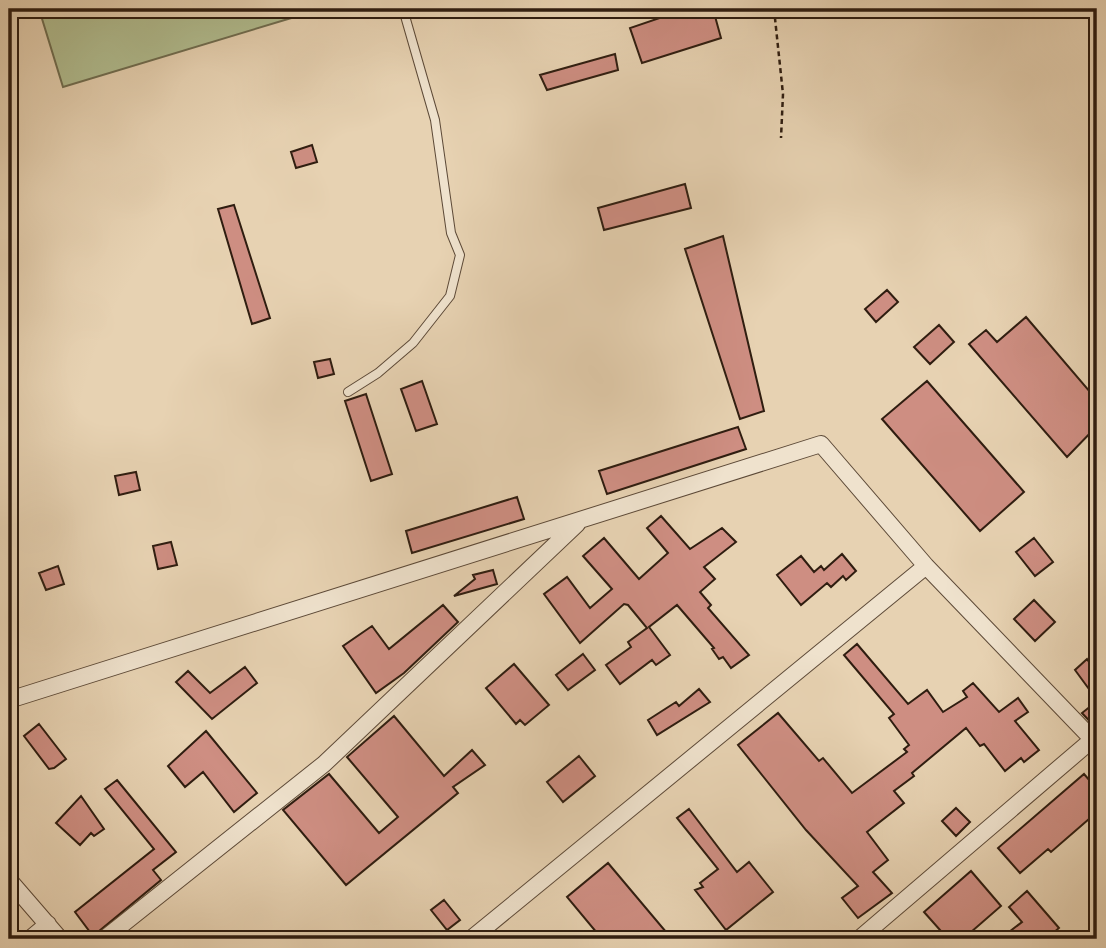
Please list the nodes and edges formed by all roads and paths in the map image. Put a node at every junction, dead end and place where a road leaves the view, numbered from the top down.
1 (403, 9) edge
2 (774, 9) edge
3 (781, 138) dead end
4 (348, 391) dead end
5 (582, 520) junction
6 (926, 566) junction
7 (9, 700) edge
8 (1095, 742) edge
9 (9, 880) edge
10 (48, 925) junction
11 (30, 939) edge
12 (60, 939) edge
13 (104, 939) edge
14 (471, 939) edge
15 (859, 939) edge

1 - 4 lane
2 - 3 path
5 - 6 street
5 - 7 street
5 - 13 street
6 - 8 street
6 - 14 street
8 - 15 street
9 - 10 street
10 - 11 street
10 - 12 street

